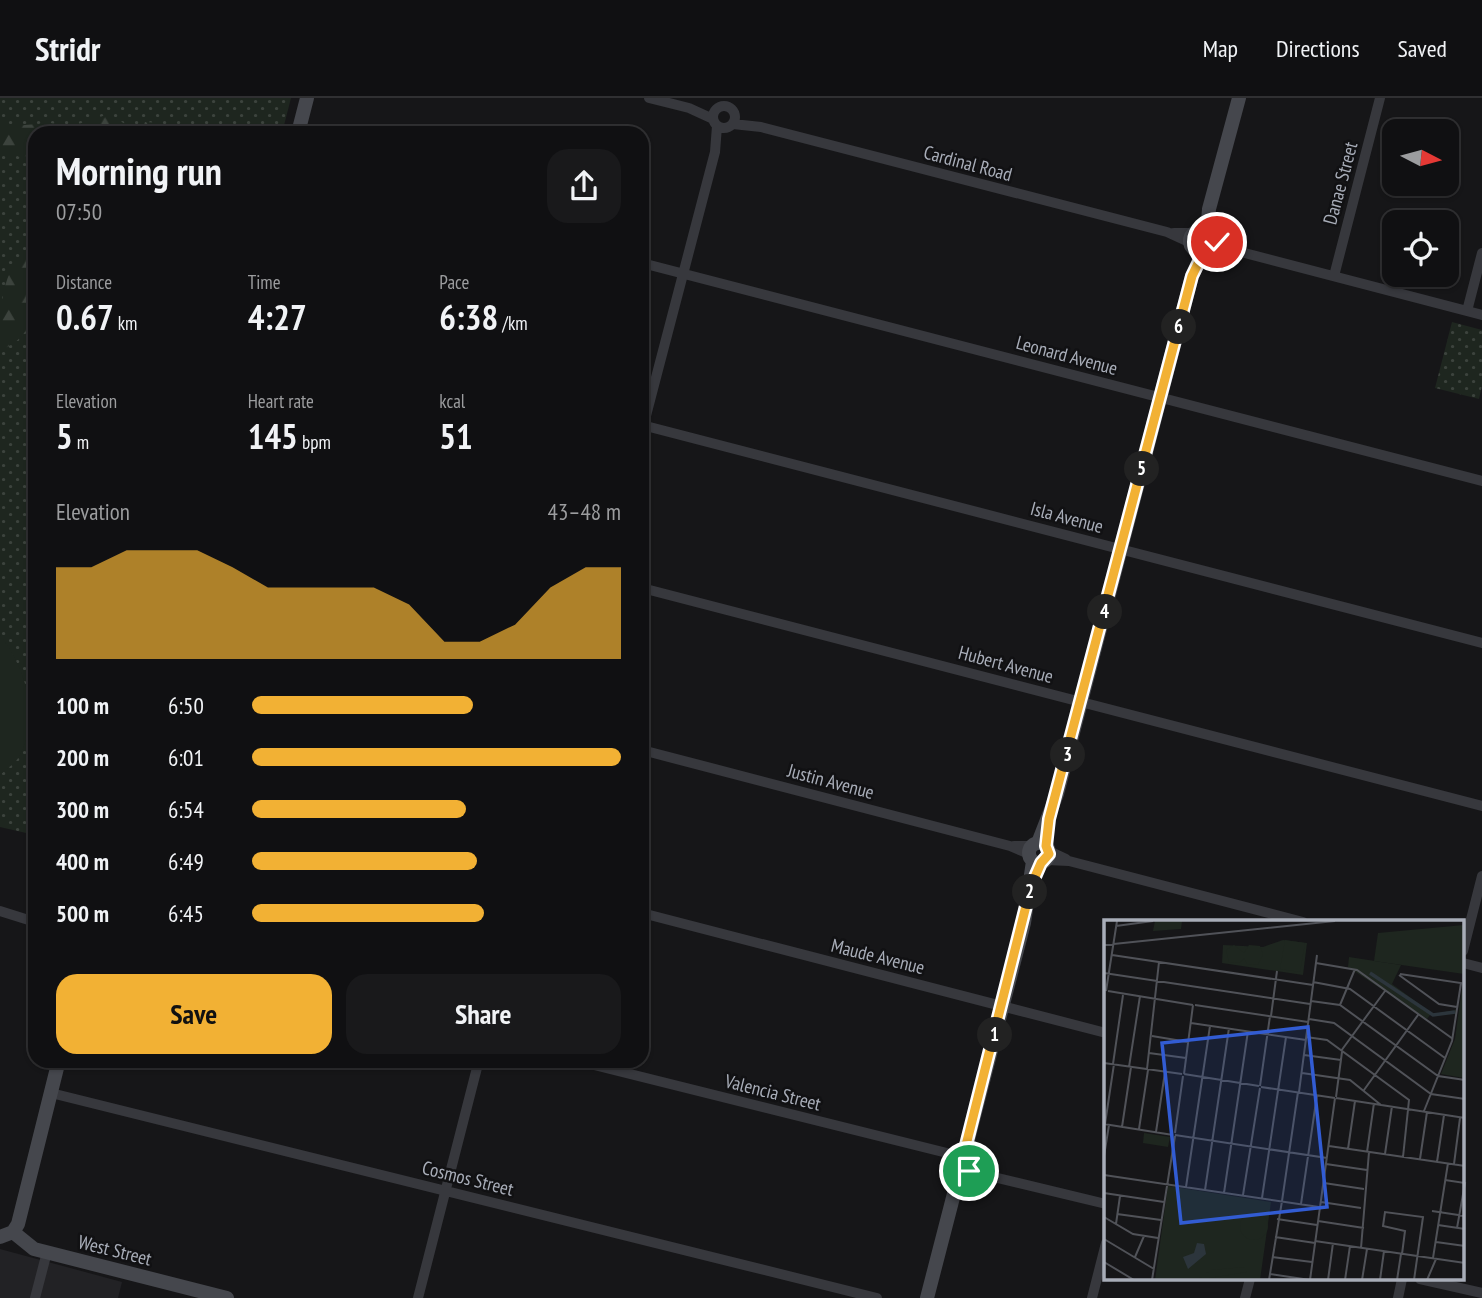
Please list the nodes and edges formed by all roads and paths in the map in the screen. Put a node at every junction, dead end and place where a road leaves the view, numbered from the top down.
1 (307, 98) edge
2 (649, 98) edge
3 (1380, 98) edge
4 (1235, 99) edge
5 (725, 113) edge
6 (300, 126) edge
7 (1201, 241) junction
8 (1482, 253) edge
9 (649, 265) edge
10 (684, 274) junction
11 (1334, 276) junction
12 (1467, 311) junction
13 (1482, 315) edge
14 (1161, 397) junction
15 (649, 405) edge
16 (649, 429) edge
17 (1482, 481) edge
18 (1121, 550) junction
19 (649, 590) edge
20 (1482, 643) edge
21 (1082, 702) junction
22 (649, 752) edge
23 (1482, 806) edge
24 (1039, 853) junction
25 (1482, 876) edge
26 (0, 911) edge
27 (649, 915) edge
28 (28, 920) edge
29 (1295, 920) edge
30 (1464, 947) edge
31 (1464, 963) edge
32 (1482, 968) edge
33 (1003, 1006) junction
34 (1104, 1031) edge
35 (57, 1068) edge
36 (477, 1068) edge
37 (604, 1068) edge
38 (51, 1093) junction
39 (962, 1163) junction
40 (445, 1191) junction
41 (1104, 1203) edge
42 (6, 1234) edge
43 (1104, 1251) edge
44 (47, 1252) junction
45 (1250, 1280) edge
46 (1402, 1280) edge
47 (1424, 1280) edge
48 (1482, 1293) edge
49 (198, 1295) edge
50 (35, 1298) edge
51 (227, 1298) edge
52 (418, 1298) edge
53 (877, 1298) edge
54 (927, 1298) edge
55 (1092, 1298) edge
56 (1245, 1298) edge
57 (1398, 1298) edge

1 - 6 street
2 - 5 street, Cardinal Road
3 - 11 street, Danae Street
4 - 7 street
5 - 7 street, Cardinal Road
5 - 10 street
7 - 11 street, Cardinal Road
7 - 14 street
8 - 12 street
9 - 10 street, Leonard Avenue
10 - 14 street, Leonard Avenue
10 - 15 street
11 - 12 street, Cardinal Road
12 - 13 street, Cardinal Road
14 - 17 street, Leonard Avenue
14 - 18 street
16 - 18 street, Isla Avenue
18 - 20 street, Isla Avenue
18 - 21 street
19 - 21 street, Hubert Avenue
21 - 23 street, Hubert Avenue
21 - 24 street
22 - 24 street, Justin Avenue
24 - 29 street, Justin Avenue
24 - 33 street
25 - 30 street
26 - 28 street
27 - 33 street, Maude Avenue
31 - 32 street
33 - 34 street, Maude Avenue
33 - 39 street
35 - 38 street
36 - 40 street
37 - 39 street, Valencia Street
38 - 40 street, Cosmos Street
38 - 42 street
39 - 41 street, Valencia Street
39 - 54 street
40 - 52 street
40 - 53 street, Cosmos Street
42 - 44 street, West Street
43 - 55 street
44 - 49 street, West Street
44 - 50 street
45 - 56 street
46 - 57 street
47 - 48 street
49 - 51 street, West Street

